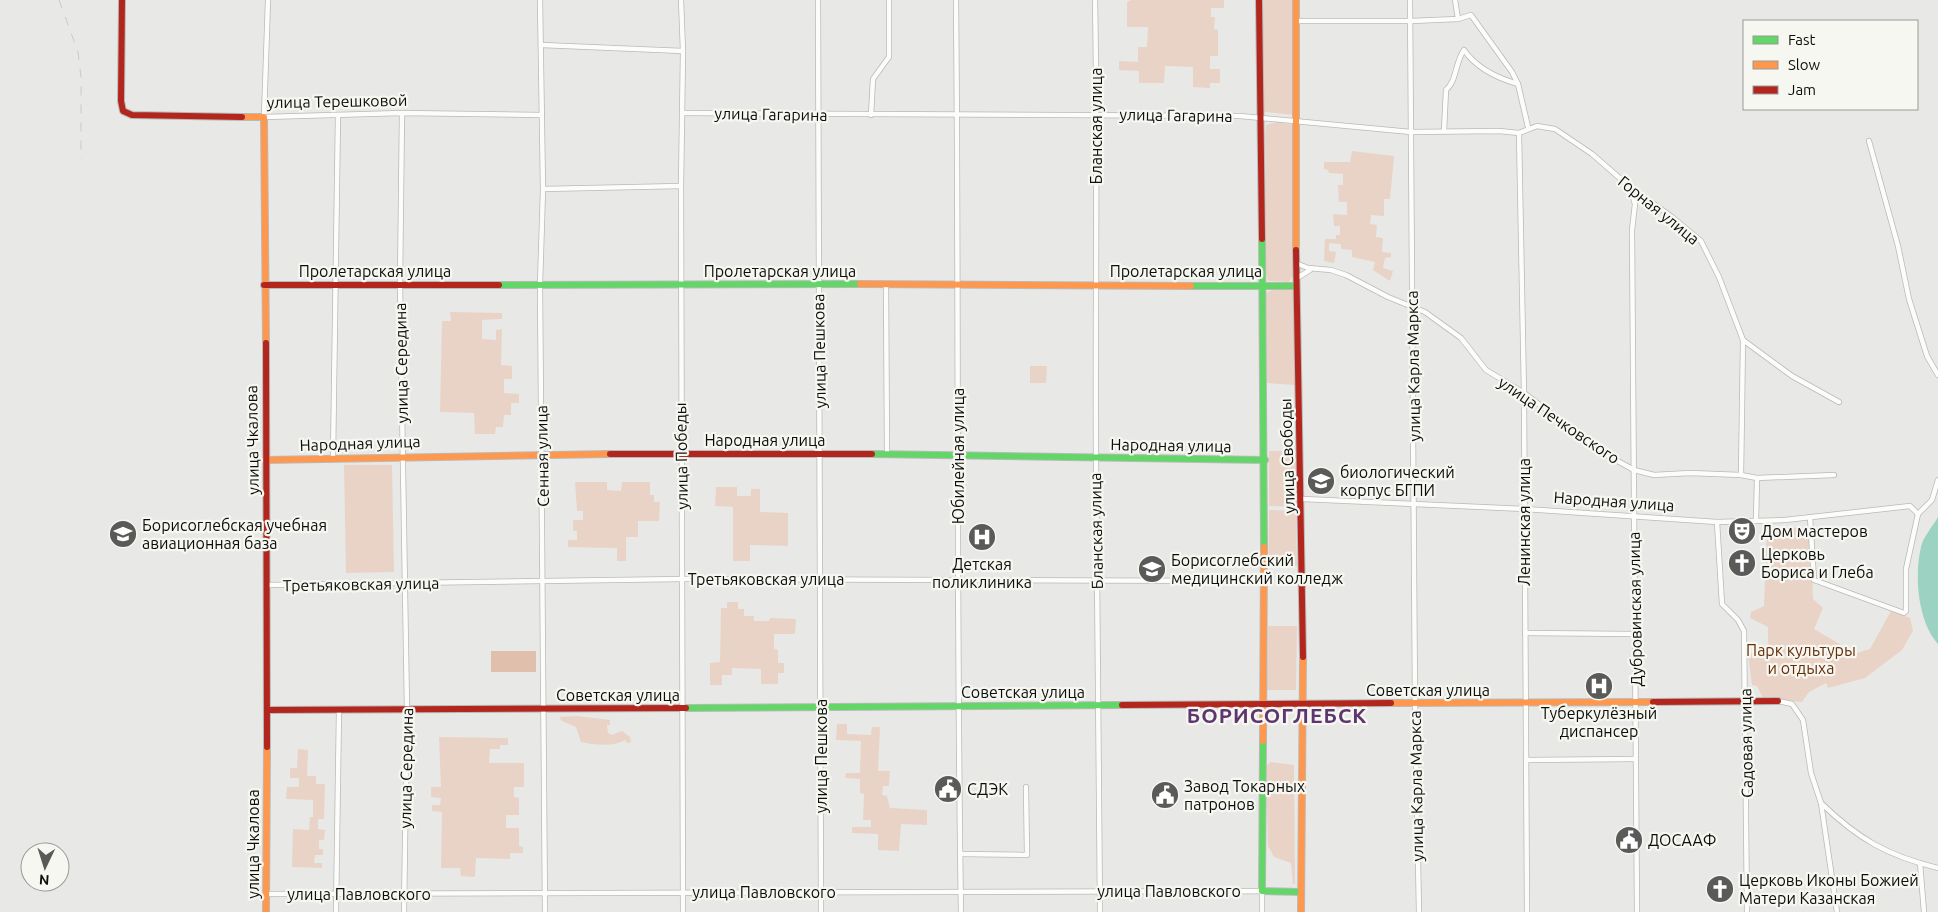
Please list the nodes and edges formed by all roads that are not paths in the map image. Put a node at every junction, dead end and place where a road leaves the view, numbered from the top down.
1 (122, 0) edge
2 (268, 0) edge
3 (540, 0) edge
4 (681, 0) edge
5 (818, 0) edge
6 (889, 0) edge
7 (956, 0) edge
8 (1095, 0) edge
9 (1258, 0) edge
10 (1296, 0) edge
11 (1410, 0) edge
12 (1455, 0) edge
13 (1458, 19) junction
14 (1297, 21) junction
15 (1410, 21) junction
16 (542, 45) junction
17 (683, 51) junction
18 (1518, 84) junction
19 (682, 113) junction
20 (402, 114) junction
21 (818, 114) junction
22 (1097, 114) junction
23 (338, 115) junction
24 (542, 115) junction
25 (871, 115) junction
26 (957, 115) junction
27 (264, 117) junction
28 (1261, 118) junction
29 (1298, 123) junction
30 (1528, 127) junction
31 (1444, 131) junction
32 (1411, 132) junction
33 (1519, 133) junction
34 (1869, 141) dead end
35 (681, 186) junction
36 (1630, 187) junction
37 (543, 189) junction
38 (1298, 264) junction
39 (1317, 268) junction
40 (1297, 278) junction
41 (335, 284) junction
42 (681, 284) junction
43 (818, 284) junction
44 (886, 284) junction
45 (1097, 284) junction
46 (264, 285) junction
47 (400, 285) junction
48 (540, 285) junction
49 (959, 285) junction
50 (1263, 286) junction
51 (1296, 286) junction
52 (1413, 308) junction
53 (1743, 340) junction
54 (1938, 375) edge
55 (1524, 393) junction
56 (1839, 402) dead end
57 (542, 454) junction
58 (681, 454) junction
59 (820, 454) junction
60 (887, 455) junction
61 (402, 456) junction
62 (958, 456) junction
63 (1096, 457) junction
64 (334, 458) junction
65 (266, 460) junction
66 (1265, 460) junction
67 (1634, 470) junction
68 (1741, 475) junction
69 (1834, 475) dead end
70 (1757, 478) junction
71 (1938, 480) edge
72 (1303, 499) junction
73 (1415, 504) junction
74 (1524, 509) junction
75 (1918, 514) junction
76 (1634, 516) junction
77 (1810, 517) junction
78 (1717, 522) junction
79 (1756, 522) junction
80 (683, 579) junction
81 (958, 579) junction
82 (820, 580) junction
83 (1097, 580) junction
84 (1264, 581) junction
85 (406, 582) junction
86 (543, 582) junction
87 (268, 586) junction
88 (1525, 633) junction
89 (1635, 634) junction
90 (1746, 701) junction
91 (1778, 701) joint
92 (1636, 702) junction
93 (1415, 703) junction
94 (1525, 703) junction
95 (1262, 704) junction
96 (1302, 704) junction
97 (1098, 705) junction
98 (960, 706) junction
99 (822, 707) junction
100 (682, 708) junction
101 (544, 709) junction
102 (268, 710) junction
103 (339, 710) junction
104 (407, 710) junction
105 (1636, 759) junction
106 (1527, 760) junction
107 (1026, 787) dead end
108 (1821, 803) junction
109 (961, 854) junction
110 (1920, 863) junction
111 (1938, 868) edge
112 (821, 891) junction
113 (961, 891) junction
114 (1100, 891) junction
115 (1262, 891) junction
116 (683, 892) junction
117 (1301, 892) junction
118 (266, 894) junction
119 (336, 894) junction
120 (404, 894) junction
121 (545, 894) junction
122 (266, 912) edge
123 (336, 912) edge
124 (404, 912) edge
125 (545, 912) edge
126 (683, 912) edge
127 (821, 912) edge
128 (961, 912) edge
129 (1100, 912) edge
130 (1262, 912) edge
131 (1301, 912) edge
132 (1419, 912) edge
133 (1528, 912) edge
134 (1637, 912) edge
135 (1747, 912) edge
136 (1837, 912) edge
137 (1924, 912) edge

1 - 27 street, улица Терешковой
2 - 27 street
3 - 16 street, Сенная улица
4 - 17 street, улица Победы
5 - 21 street, улица Пешкова
6 - 25 street
7 - 26 street, Юбилейная улица
8 - 22 street, Бланская улица
9 - 28 street, улица Свободы
10 - 14 street, улица Свободы
11 - 15 street, улица Карла Маркса
12 - 13 street
13 - 15 street
13 - 18 street
14 - 15 street
14 - 29 street, улица Свободы
15 - 32 street, улица Карла Маркса
16 - 17 street
16 - 24 street, Сенная улица
17 - 19 street, улица Победы
18 - 30 street
18 - 31 street
19 - 21 street, улица Гагарина
19 - 35 street, улица Победы
20 - 23 street, улица Терешковой
20 - 24 street, улица Терешковой
20 - 47 street, улица Середина
21 - 25 street, улица Гагарина
21 - 43 street, улица Пешкова
22 - 26 street, улица Гагарина
22 - 28 street, улица Гагарина
22 - 45 street, Бланская улица
23 - 27 street, улица Терешковой
23 - 41 street
24 - 37 street, Сенная улица
25 - 26 street, улица Гагарина
26 - 49 street, Юбилейная улица
27 - 46 street, улица Чкалова
28 - 29 street, улица Гагарина
28 - 50 street, улица Свободы
29 - 32 street, улица Гагарина
29 - 38 street, улица Свободы
30 - 33 street
30 - 36 street, Горная улица
31 - 32 street, улица Гагарина
31 - 33 street, улица Гагарина
32 - 52 street, улица Карла Маркса
33 - 55 street, Ленинская улица
34 - 54 street
35 - 37 street
35 - 42 street, улица Победы
36 - 53 street, Горная улица
36 - 67 street, Дубровинская улица
37 - 48 street, Сенная улица
38 - 39 street, улица Печковского
38 - 40 street, улица Свободы
39 - 40 street
39 - 52 street, улица Печковского
40 - 51 street, улица Свободы
41 - 46 street, Пролетарская улица
41 - 47 street, Пролетарская улица
41 - 64 street
42 - 43 street, Пролетарская улица
42 - 48 street, Пролетарская улица
42 - 58 street, улица Победы
43 - 44 street, Пролетарская улица
43 - 59 street, улица Пешкова
44 - 49 street, Пролетарская улица
44 - 60 street
45 - 49 street, Пролетарская улица
45 - 50 street, Пролетарская улица
45 - 63 street, Бланская улица
46 - 65 street, улица Чкалова
47 - 48 street, Пролетарская улица
47 - 61 street, улица Середина
48 - 57 street, Сенная улица
49 - 62 street, Юбилейная улица
50 - 51 street, Пролетарская улица
50 - 66 street, улица Свободы
51 - 72 street, улица Свободы
52 - 55 street, улица Печковского
52 - 73 street, улица Карла Маркса
53 - 56 street
53 - 68 street
55 - 67 street, улица Печковского
55 - 74 street, Ленинская улица
57 - 58 street, Народная улица
57 - 61 street, Народная улица
57 - 86 street, Сенная улица
58 - 59 street, Народная улица
58 - 80 street, улица Победы
59 - 60 street, Народная улица
59 - 82 street, улица Пешкова
60 - 62 street, Народная улица
61 - 64 street, Народная улица
61 - 85 street, улица Середина
62 - 63 street, Народная улица
62 - 81 street, Юбилейная улица
63 - 66 street, Народная улица
63 - 83 street, Бланская улица
64 - 65 street, Народная улица
65 - 87 street, улица Чкалова
66 - 84 street, улица Свободы
67 - 68 street, улица Печковского
67 - 76 street, Дубровинская улица
68 - 70 street, улица Печковского
69 - 70 street, улица Печковского
70 - 79 street
71 - 75 street
72 - 73 street, Народная улица
72 - 96 street, улица Свободы
73 - 74 street, Народная улица
73 - 93 street, улица Карла Маркса
74 - 76 street, Народная улица
74 - 88 street, Ленинская улица
75 - 77 street, Народная улица
75 - 77 street
76 - 78 street, Народная улица
76 - 89 street, Дубровинская улица
77 - 79 street, Народная улица
78 - 79 street, Народная улица
78 - 90 street, Садовая улица
80 - 82 street, Третьяковская улица
80 - 86 street, Третьяковская улица
80 - 100 street, улица Победы
81 - 82 street, Третьяковская улица
81 - 83 street, Третьяковская улица
81 - 98 street, Юбилейная улица
82 - 99 street, улица Пешкова
83 - 84 street, Третьяковская улица
83 - 97 street, Бланская улица
84 - 95 street, улица Свободы
85 - 86 street, Третьяковская улица
85 - 87 street, Третьяковская улица
85 - 104 street, улица Середина
86 - 101 street, Сенная улица
87 - 102 street, улица Чкалова
88 - 89 street
88 - 94 street, Ленинская улица
89 - 92 street, Дубровинская улица
90 - 91 street, Советская улица
90 - 92 street, Советская улица
90 - 135 street, Садовая улица
91 - 108 street
92 - 94 street, Советская улица
92 - 105 street, Дубровинская улица
93 - 94 street, Советская улица
93 - 96 street, Советская улица
93 - 132 street, улица Карла Маркса
94 - 106 street, Ленинская улица
95 - 96 street, Советская улица
95 - 97 street, Советская улица
95 - 115 street, улица Свободы
96 - 117 street, улица Свободы
97 - 98 street, Советская улица
97 - 114 street, Бланская улица
98 - 99 street, Советская улица
98 - 109 street, Юбилейная улица
99 - 100 street, Советская улица
99 - 112 street, улица Пешкова
100 - 101 street, Советская улица
100 - 116 street, улица Победы
101 - 104 street, Советская улица
101 - 121 street, Сенная улица
102 - 103 street, Советская улица
102 - 118 street, улица Чкалова
103 - 104 street, Советская улица
103 - 119 street
104 - 120 street, улица Середина
105 - 106 street
105 - 134 street, Дубровинская улица
106 - 133 street, Ленинская улица
107 - 109 street
108 - 110 street
108 - 136 street
109 - 113 street, Юбилейная улица
110 - 111 street
110 - 137 street
112 - 113 street, улица Павловского
112 - 116 street, улица Павловского
112 - 127 street, улица Пешкова
113 - 114 street, улица Павловского
113 - 128 street, Юбилейная улица
114 - 115 street, улица Павловского
114 - 129 street, Бланская улица
115 - 117 street
115 - 130 street
116 - 121 street, улица Павловского
116 - 126 street, улица Победы
117 - 131 street, улица Свободы
118 - 119 street, улица Павловского
118 - 122 street, улица Чкалова
119 - 120 street, улица Павловского
119 - 123 street
120 - 121 street, улица Павловского
120 - 124 street, улица Середина
121 - 125 street, Сенная улица

